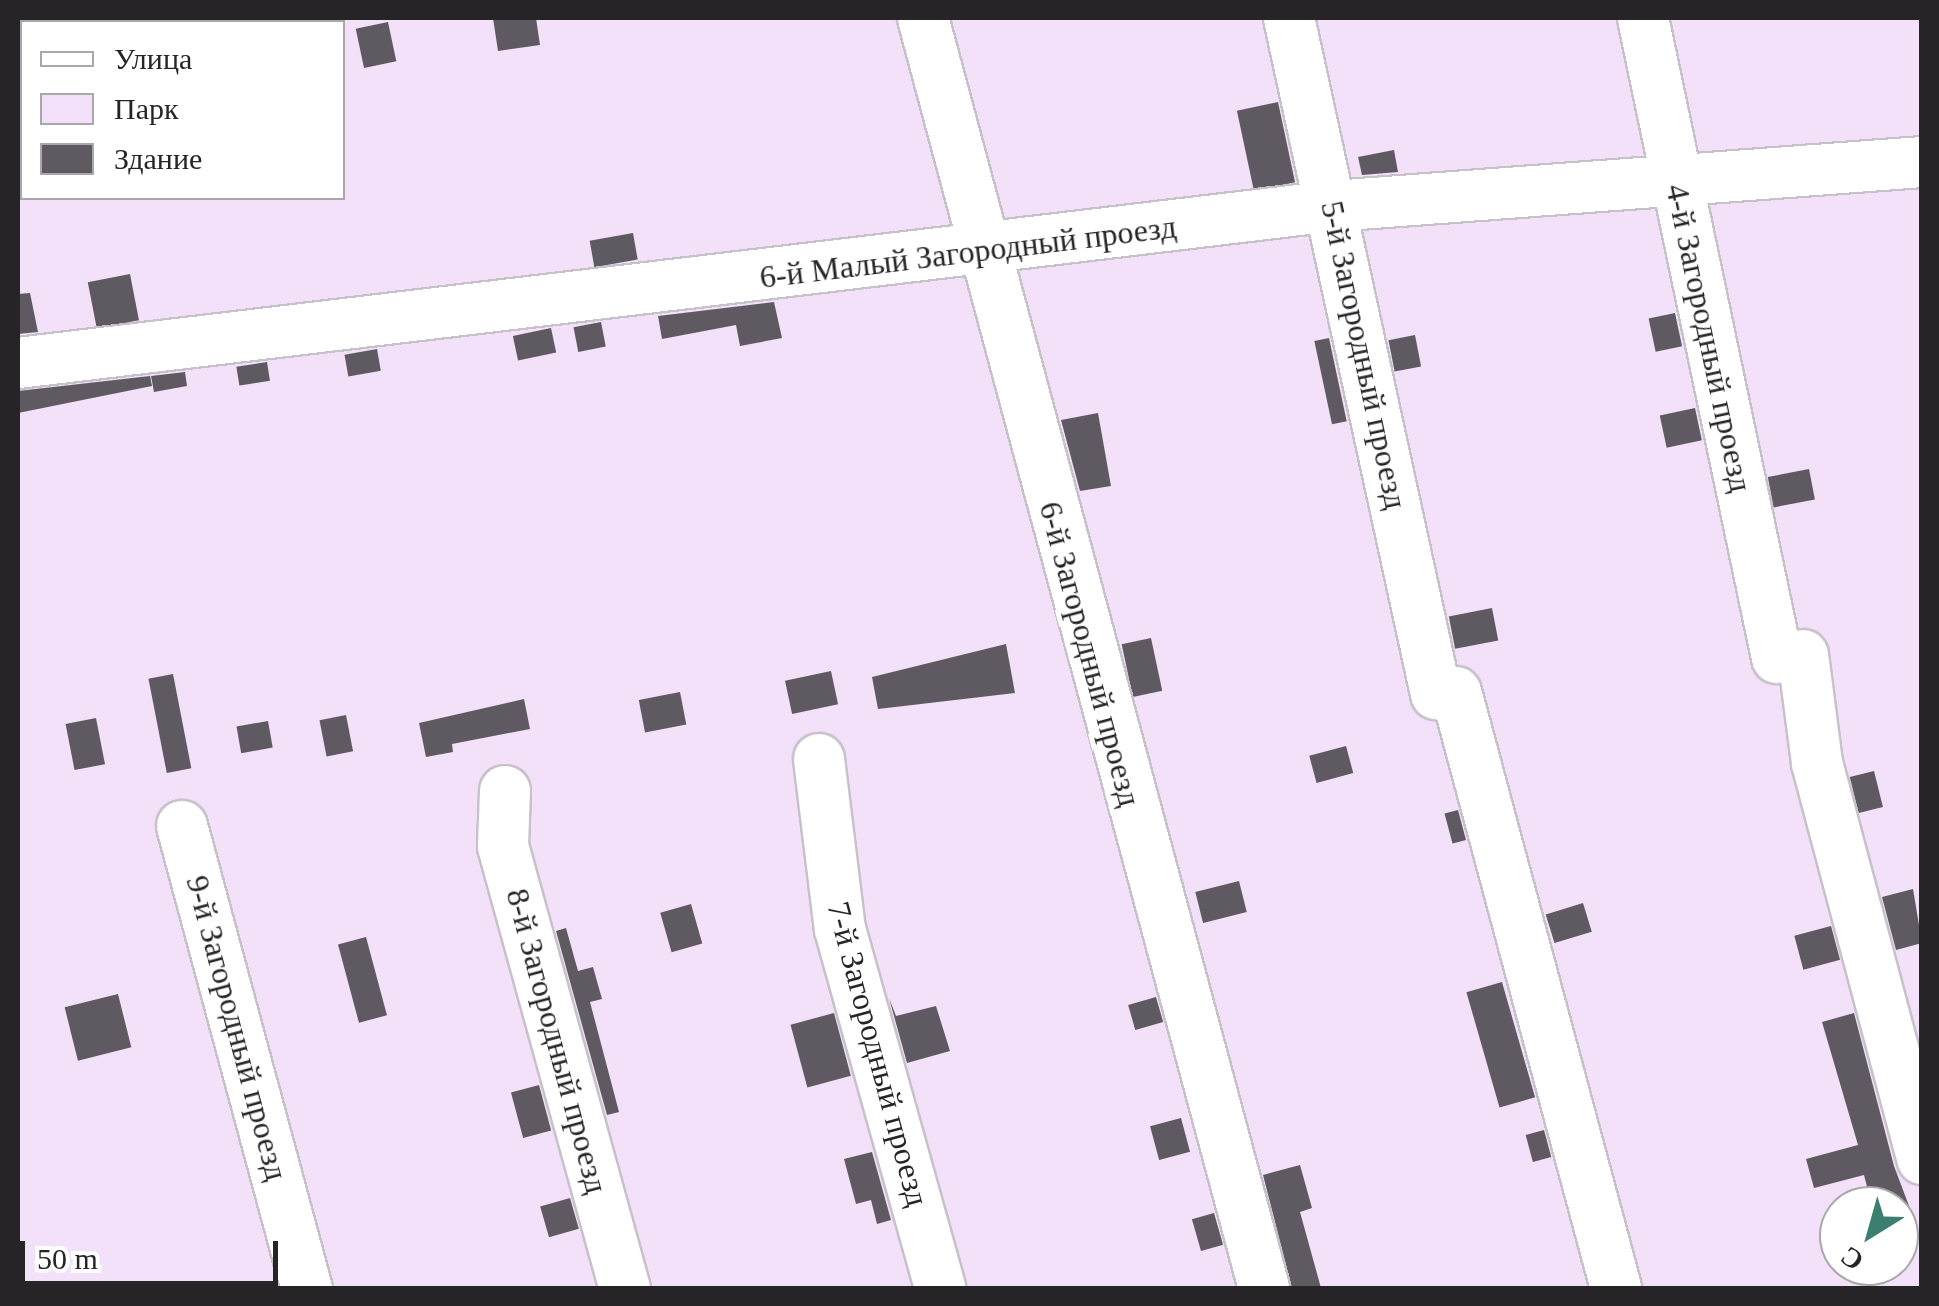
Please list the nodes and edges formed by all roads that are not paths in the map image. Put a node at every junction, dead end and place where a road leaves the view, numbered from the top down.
1 (923, 18) edge
2 (1289, 18) edge
3 (1643, 18) edge
4 (1922, 162) edge
5 (1677, 183) junction
6 (1333, 206) junction
7 (985, 252) junction
8 (18, 363) edge
9 (819, 758) dead end
10 (505, 791) dead end
11 (182, 826) dead end
12 (1922, 1159) edge
13 (307, 1288) edge
14 (624, 1288) edge
15 (940, 1288) edge
16 (1264, 1288) edge
17 (1616, 1288) edge

1 - 7 lane, 6-й Загородный проезд
2 - 6 lane, 5-й Загородный проезд
3 - 5 lane, 4-й Загородный проезд
4 - 5 lane, 6-й Малый Загородный проезд
5 - 6 lane, 6-й Малый Загородный проезд
5 - 12 lane, 4-й Загородный проезд
6 - 7 lane, 6-й Малый Загородный проезд
6 - 17 lane, 5-й Загородный проезд
7 - 8 lane, 6-й Малый Загородный проезд
7 - 16 lane, 6-й Загородный проезд
9 - 15 lane, 7-й Загородный проезд
10 - 14 lane, 8-й Загородный проезд
11 - 13 lane, 9-й Загородный проезд

